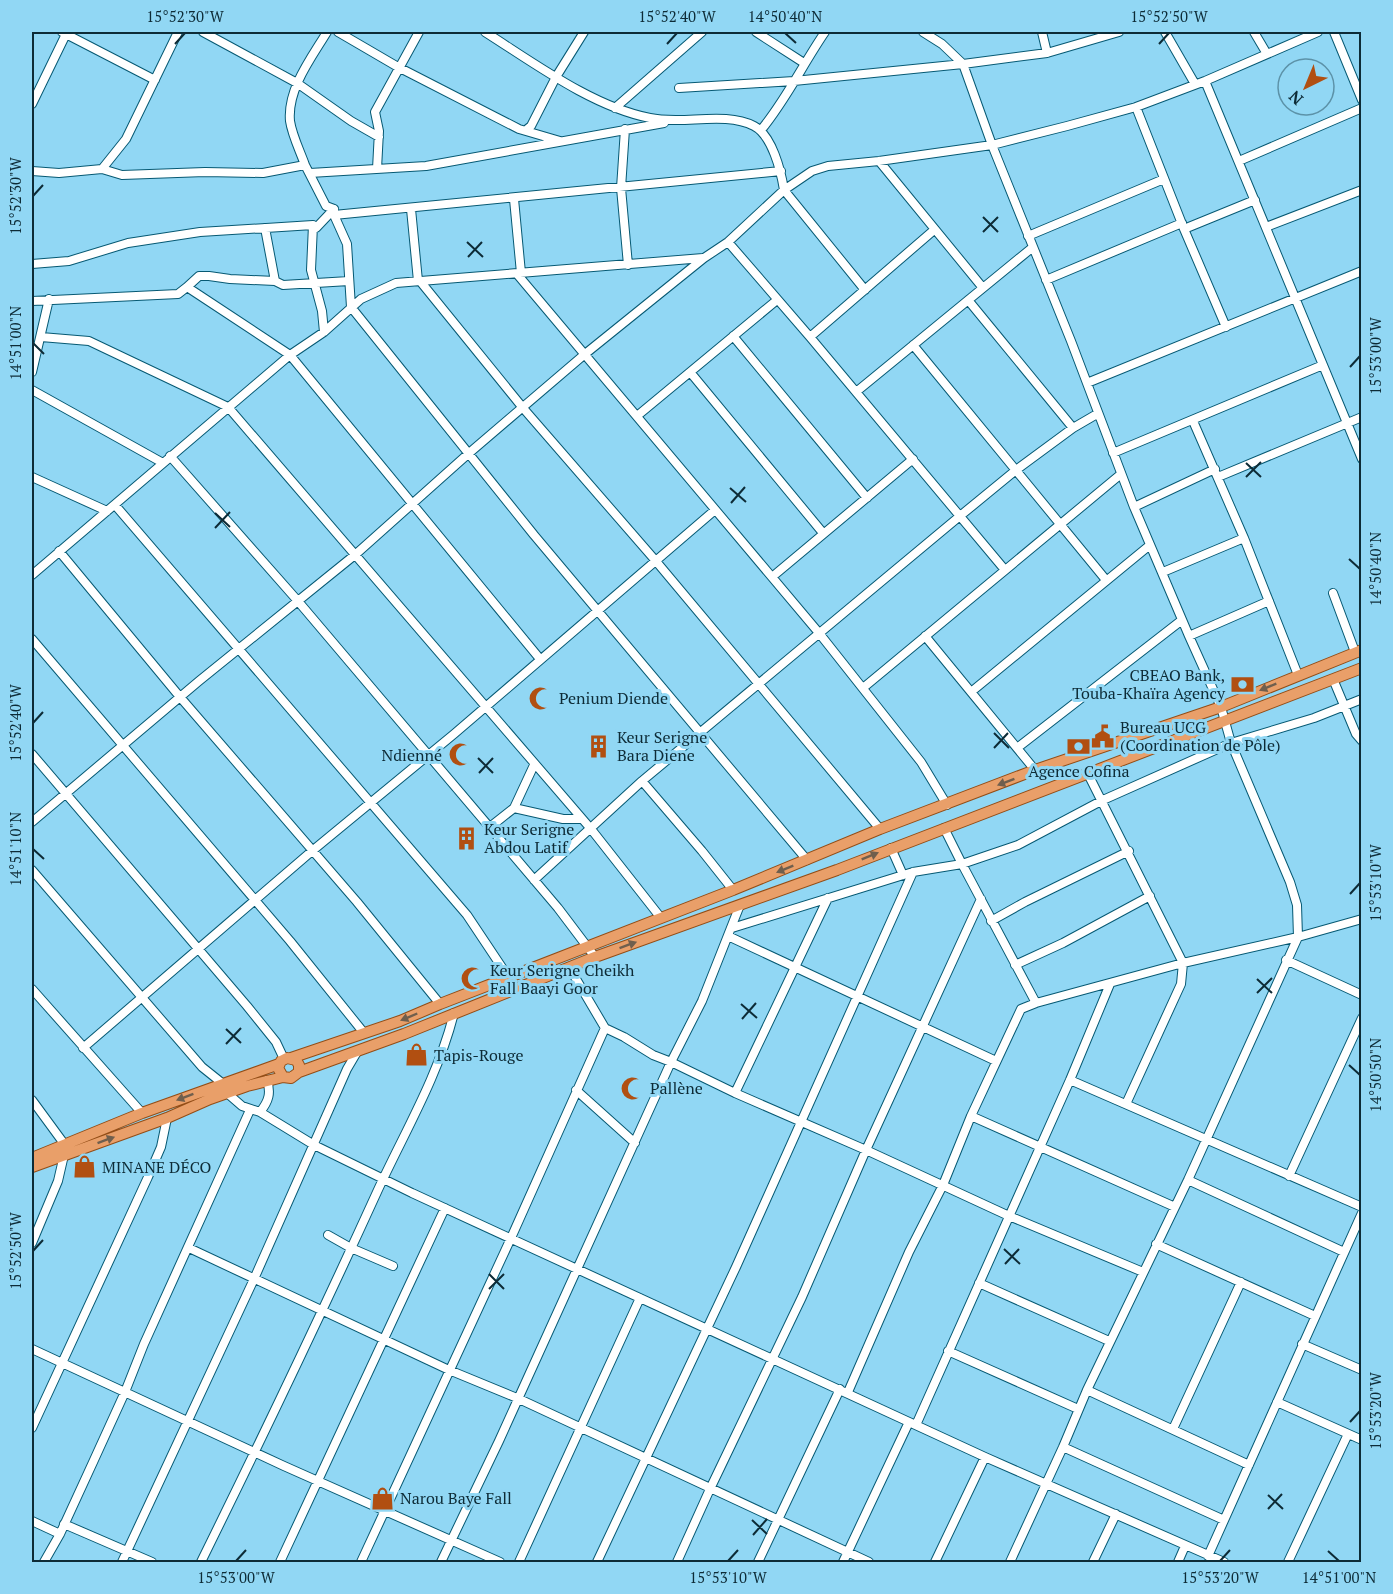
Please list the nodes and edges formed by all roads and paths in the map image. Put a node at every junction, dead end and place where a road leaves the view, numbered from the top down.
1 (65, 32) edge
2 (178, 32) edge
3 (203, 32) edge
4 (327, 32) edge
5 (338, 32) edge
6 (418, 32) edge
7 (485, 32) edge
8 (584, 32) edge
9 (702, 32) edge
10 (756, 32) edge
11 (825, 32) edge
12 (923, 32) edge
13 (1042, 32) edge
14 (1119, 32) edge
15 (1165, 32) edge
16 (1254, 32) edge
17 (1318, 32) edge
18 (1334, 32) edge
19 (1047, 53) junction
20 (1267, 54) junction
21 (804, 63) junction
22 (963, 64) junction
23 (398, 67) junction
24 (556, 77) junction
25 (155, 80) junction
26 (794, 81) junction
27 (1205, 81) junction
28 (297, 83) junction
29 (1195, 84) junction
30 (679, 88) dead end
31 (1362, 100) edge
32 (32, 103) edge
33 (1136, 107) junction
34 (615, 108) junction
35 (1362, 108) edge
36 (685, 120) junction
37 (625, 129) junction
38 (526, 130) junction
39 (761, 130) junction
40 (379, 137) junction
41 (564, 142) junction
42 (992, 145) junction
43 (879, 161) junction
44 (1239, 161) junction
45 (102, 169) junction
46 (308, 169) junction
47 (378, 169) junction
48 (32, 171) edge
49 (782, 171) junction
50 (1164, 180) junction
51 (621, 188) junction
52 (784, 190) junction
53 (1362, 190) edge
54 (514, 199) junction
55 (1255, 200) junction
56 (411, 209) junction
57 (334, 212) junction
58 (313, 225) junction
59 (1183, 226) junction
60 (1266, 227) junction
61 (265, 228) junction
62 (934, 230) junction
63 (1028, 236) junction
64 (728, 242) junction
65 (1033, 247) junction
66 (704, 258) junction
67 (32, 264) edge
68 (628, 265) junction
69 (1362, 271) edge
70 (519, 273) junction
71 (1046, 280) junction
72 (275, 281) junction
73 (349, 281) junction
74 (419, 281) junction
75 (316, 284) junction
76 (187, 287) junction
77 (982, 288) junction
78 (865, 290) junction
79 (1296, 298) junction
80 (49, 299) junction
81 (777, 300) junction
82 (968, 300) junction
83 (32, 301) edge
84 (351, 307) junction
85 (1226, 327) junction
86 (324, 332) junction
87 (733, 336) junction
88 (41, 337) junction
89 (810, 337) junction
90 (913, 345) junction
91 (585, 354) junction
92 (290, 355) junction
93 (1323, 365) junction
94 (32, 372) edge
95 (690, 372) junction
96 (1087, 383) junction
97 (32, 390) edge
98 (856, 392) junction
99 (228, 407) junction
100 (523, 408) junction
101 (1097, 414) junction
102 (637, 416) junction
103 (1362, 417) edge
104 (1193, 421) junction
105 (1347, 423) junction
106 (1072, 428) junction
107 (1113, 453) junction
108 (468, 454) junction
109 (167, 459) junction
110 (913, 459) junction
111 (1362, 459) edge
112 (1016, 470) junction
113 (1216, 473) junction
114 (1121, 474) junction
115 (32, 477) edge
116 (867, 498) junction
117 (413, 504) junction
118 (1134, 507) junction
119 (111, 508) junction
120 (715, 510) junction
121 (960, 516) junction
122 (1060, 525) junction
123 (823, 533) junction
124 (1244, 538) junction
125 (1150, 545) junction
126 (59, 551) junction
127 (356, 554) junction
128 (32, 560) edge
129 (655, 560) junction
130 (42, 565) junction
131 (1005, 570) junction
132 (1162, 572) junction
133 (32, 574) edge
134 (772, 577) junction
135 (1106, 580) junction
136 (1333, 593) dead end
137 (297, 600) junction
138 (1269, 601) junction
139 (597, 610) junction
140 (1182, 620) junction
141 (819, 633) junction
142 (925, 636) junction
143 (1189, 636) junction
144 (32, 639) edge
145 (239, 648) junction
146 (1358, 651) edge
147 (540, 659) junction
148 (1362, 668) edge
149 (1298, 675) junction
150 (1333, 679) junction
151 (759, 684) junction
152 (863, 688) junction
153 (971, 692) junction
154 (180, 697) junction
155 (1362, 699) edge
156 (485, 706) junction
157 (1221, 706) junction
158 (1343, 706) junction
159 (1227, 721) junction
160 (701, 733) junction
161 (1362, 741) edge
162 (1231, 743) junction
163 (122, 746) junction
164 (1017, 748) junction
165 (32, 754) edge
166 (428, 755) junction
167 (534, 765) junction
168 (1035, 770) junction
169 (1088, 774) junction
170 (642, 781) junction
171 (65, 794) junction
172 (1103, 800) junction
173 (370, 802) junction
174 (947, 805) junction
175 (514, 808) junction
176 (582, 819) junction
177 (32, 822) edge
178 (490, 827) junction
179 (944, 828) junction
180 (591, 829) junction
181 (880, 829) junction
182 (891, 848) junction
183 (312, 851) junction
184 (1129, 851) junction
185 (807, 860) junction
186 (962, 864) junction
187 (32, 870) edge
188 (913, 872) junction
189 (903, 875) junction
190 (534, 880) junction
191 (733, 890) junction
192 (1150, 896) junction
193 (828, 898) junction
194 (981, 899) junction
195 (255, 900) junction
196 (740, 905) junction
197 (661, 918) junction
198 (1362, 919) edge
199 (992, 921) junction
200 (730, 932) junction
201 (1298, 937) junction
202 (588, 946) junction
203 (198, 949) junction
204 (595, 957) junction
205 (1286, 960) junction
206 (1183, 963) junction
207 (1015, 965) junction
208 (569, 967) junction
209 (794, 968) junction
210 (509, 978) junction
211 (1110, 984) junction
212 (32, 988) edge
213 (1362, 995) edge
214 (141, 997) junction
215 (858, 997) junction
216 (1036, 1003) junction
217 (440, 1004) junction
218 (454, 1013) junction
219 (1362, 1018) edge
220 (923, 1027) junction
221 (605, 1028) junction
222 (364, 1033) junction
223 (83, 1048) junction
224 (357, 1052) junction
225 (285, 1060) junction
226 (996, 1061) junction
227 (672, 1062) junction
228 (299, 1072) junction
229 (283, 1077) junction
230 (267, 1080) junction
231 (1070, 1080) junction
232 (225, 1088) junction
233 (576, 1090) junction
234 (735, 1093) junction
235 (32, 1100) edge
236 (1126, 1104) junction
237 (250, 1110) junction
238 (260, 1112) junction
239 (142, 1113) junction
240 (971, 1116) junction
241 (167, 1118) junction
242 (800, 1121) junction
243 (1206, 1140) junction
244 (635, 1143) junction
245 (314, 1145) junction
246 (1041, 1146) junction
247 (64, 1150) junction
248 (866, 1150) junction
249 (32, 1158) edge
250 (32, 1167) edge
251 (1289, 1176) junction
252 (383, 1178) junction
253 (1188, 1180) junction
254 (943, 1185) junction
255 (1175, 1207) junction
256 (445, 1208) junction
257 (1362, 1208) edge
258 (1362, 1213) edge
259 (1009, 1216) junction
260 (328, 1235) dead end
261 (511, 1238) junction
262 (32, 1243) edge
263 (1156, 1244) junction
264 (189, 1248) junction
265 (351, 1248) junction
266 (1344, 1252) junction
267 (393, 1266) dead end
268 (577, 1269) junction
269 (1143, 1272) junction
270 (254, 1279) junction
271 (1241, 1282) junction
272 (979, 1283) junction
273 (640, 1298) junction
274 (324, 1310) junction
275 (1315, 1316) junction
276 (707, 1328) junction
277 (384, 1339) junction
278 (1109, 1341) junction
279 (1302, 1344) junction
280 (32, 1349) edge
281 (948, 1351) junction
282 (773, 1358) junction
283 (61, 1363) junction
284 (449, 1370) junction
285 (1362, 1370) edge
286 (1087, 1390) junction
287 (844, 1391) junction
288 (125, 1392) junction
289 (517, 1398) junction
290 (1277, 1402) junction
291 (1078, 1409) junction
292 (188, 1421) junction
293 (912, 1423) junction
294 (580, 1427) junction
295 (32, 1428) edge
296 (1173, 1429) junction
297 (1348, 1434) junction
298 (1362, 1440) edge
299 (1063, 1447) junction
300 (254, 1451) junction
301 (985, 1457) junction
302 (647, 1459) junction
303 (1250, 1465) junction
304 (318, 1481) junction
305 (1046, 1484) junction
306 (710, 1489) junction
307 (386, 1511) junction
308 (1116, 1514) junction
309 (779, 1520) junction
310 (1224, 1520) junction
311 (32, 1521) edge
312 (64, 1524) junction
313 (60, 1534) junction
314 (451, 1541) junction
315 (1185, 1546) junction
316 (127, 1552) junction
317 (848, 1552) junction
318 (1211, 1559) edge
319 (44, 1563) edge
320 (122, 1563) edge
321 (152, 1563) edge
322 (201, 1563) edge
323 (280, 1563) edge
324 (361, 1563) edge
325 (441, 1563) edge
326 (500, 1563) edge
327 (519, 1563) edge
328 (597, 1563) edge
329 (677, 1563) edge
330 (758, 1563) edge
331 (843, 1563) edge
332 (869, 1563) edge
333 (935, 1563) edge
334 (1010, 1563) edge
335 (1093, 1563) edge
336 (1178, 1563) edge
337 (1224, 1563) edge
338 (1288, 1563) edge

1 - 25 street
1 - 32 street
2 - 25 street
3 - 28 street
4 - 28 street
5 - 23 street
6 - 23 street
7 - 24 street
8 - 24 street
9 - 34 street
10 - 21 street
11 - 21 street
12 - 22 street
13 - 19 street
14 - 19 street
15 - 29 street
16 - 20 street
17 - 20 street
18 - 31 street
19 - 22 street
20 - 27 street
21 - 26 street
22 - 26 street
22 - 42 street
23 - 38 street
23 - 40 street
24 - 34 street
24 - 38 street
25 - 45 street
26 - 30 street
26 - 39 street
27 - 29 street
27 - 44 street
28 - 40 street
28 - 46 street
29 - 33 street
33 - 42 street
33 - 50 street
34 - 36 street
35 - 44 street
36 - 37 street
36 - 39 street
37 - 41 street
37 - 51 street
38 - 41 street
39 - 49 street
40 - 47 street
41 - 47 street
42 - 43 street
42 - 63 street
43 - 52 street
43 - 62 street
44 - 55 street
45 - 46 street
45 - 48 street
46 - 47 street
46 - 57 street
49 - 51 street
49 - 52 street
50 - 59 street
50 - 63 street
51 - 54 street
51 - 68 street
52 - 64 street
52 - 78 street
53 - 60 street
54 - 56 street
54 - 70 street
55 - 59 street
55 - 60 street
56 - 57 street
56 - 74 street
57 - 58 street
57 - 73 street
58 - 61 street
58 - 75 street
59 - 71 street
59 - 85 street
60 - 79 street
61 - 67 street
61 - 72 street
62 - 77 street
62 - 78 street
63 - 65 street
64 - 66 street
64 - 81 street
65 - 71 street
65 - 77 street
66 - 68 street
66 - 91 street
68 - 70 street
69 - 79 street
70 - 74 street
70 - 91 street
71 - 96 street
72 - 75 street
72 - 76 street
73 - 75 street
73 - 84 street
74 - 84 street
74 - 100 street
75 - 86 street
76 - 80 street
76 - 92 street
77 - 82 street
78 - 89 street
79 - 85 street
79 - 93 street
80 - 83 street
80 - 88 street
81 - 87 street
81 - 89 street
82 - 90 street
82 - 106 street
84 - 86 street
84 - 108 street
85 - 96 street
86 - 92 street
87 - 95 street
87 - 116 street
88 - 94 street
88 - 99 street
89 - 98 street
90 - 98 street
90 - 112 street
91 - 100 street
91 - 102 street
92 - 99 street
92 - 117 street
93 - 104 street
93 - 105 street
95 - 102 street
95 - 123 street
96 - 101 street
97 - 109 street
98 - 110 street
99 - 109 street
99 - 127 street
100 - 108 street
100 - 129 street
101 - 106 street
101 - 107 street
102 - 120 street
103 - 105 street
104 - 107 street
104 - 113 street
105 - 111 street
105 - 113 street
106 - 112 street
107 - 114 street
108 - 117 street
108 - 139 street
109 - 119 street
109 - 137 street
110 - 116 street
110 - 121 street
112 - 121 street
112 - 122 street
113 - 118 street
113 - 124 street
114 - 118 street
114 - 122 street
115 - 119 street
116 - 123 street
117 - 127 street
117 - 147 street
118 - 125 street
119 - 126 street
119 - 145 street
120 - 129 street
120 - 134 street
121 - 131 street
121 - 141 street
122 - 131 street
122 - 135 street
123 - 134 street
124 - 132 street
124 - 138 street
125 - 132 street
125 - 135 street
126 - 130 street
126 - 154 street
127 - 137 street
127 - 156 street
128 - 130 street
129 - 139 street
129 - 151 street
130 - 133 street
131 - 142 street
132 - 140 street
134 - 141 street
135 - 153 street
136 - 146 street
137 - 145 street
137 - 166 street
138 - 143 street
138 - 149 street
139 - 147 street
139 - 160 street
140 - 143 street
140 - 164 street
141 - 151 street
141 - 152 street
142 - 152 street
142 - 153 street
143 - 157 street
144 - 163 street
145 - 154 street
145 - 173 street
146 - 149 main road
147 - 156 street
148 - 150 main road
149 -> 157 main road
150 - 158 street
150 - 159 main road
151 - 160 street
151 - 181 street
152 - 174 street
153 - 164 street
154 - 163 street
154 - 183 street
155 - 158 street
156 - 166 street
156 - 167 street
157 - 159 street
157 - 168 main road
158 - 161 street
158 - 162 street
159 - 162 street
159 - 169 main road
160 - 170 street
160 - 185 street
162 - 172 street
162 - 201 street
163 - 171 street
163 - 195 street
164 - 168 street
165 - 171 street
166 - 173 street
166 - 178 street
167 - 175 street
167 - 176 street
168 -> 174 main road
169 - 172 street
169 - 179 main road
170 - 180 street
170 - 191 street
171 - 177 street
171 - 203 street
172 - 184 street
172 - 186 street
173 - 183 street
173 - 210 street
174 - 181 main road
175 - 176 street
175 - 178 street
176 - 180 street
178 - 190 street
179 - 182 main road
179 - 186 street
180 - 190 street
180 - 197 street
181 - 185 main road
182 - 189 street
196 -> 182 main road
183 - 195 street
183 - 217 street
184 - 192 street
184 - 199 street
185 -> 191 main road
186 - 188 street
186 - 194 street
187 - 214 street
188 - 189 street
188 - 215 street
189 - 193 street
190 - 202 street
191 - 197 main road
192 - 206 street
192 - 207 street
193 - 200 street
193 - 209 street
194 - 199 street
194 - 220 street
195 - 203 street
195 - 222 street
196 - 200 street
204 -> 196 main road
197 - 202 main road
198 - 201 street
199 - 207 street
200 - 209 street
200 - 227 street
201 - 205 street
201 - 206 street
202 - 204 street
202 - 210 main road
203 - 214 street
203 - 225 street
204 - 208 main road
205 - 213 street
205 - 243 street
206 - 211 street
206 - 236 street
207 - 216 street
208 - 218 main road
208 - 221 street
209 - 215 street
209 - 234 street
210 - 217 main road
211 - 216 street
211 - 231 street
212 - 223 street
214 - 223 street
214 - 232 street
215 - 220 street
215 - 242 street
216 - 226 street
217 -> 222 main road
218 - 224 main road
218 - 252 street
219 - 251 street
220 - 226 street
220 - 248 street
221 - 227 street
221 - 233 street
222 - 225 main road
223 - 239 street
224 - 228 main road
224 - 245 street
225 - 228 main road
225 - 229 main road
225 - 232 main road
226 - 240 street
227 - 234 street
227 - 244 street
228 - 229 main road
229 - 230 main road
230 - 232 main road
230 - 238 street
231 - 236 street
231 - 246 street
232 - 237 street
232 -> 239 main road
232 - 241 main road
233 - 244 street
233 - 261 street
234 - 242 street
235 - 247 street
236 - 243 street
237 - 238 street
237 - 264 street
238 - 245 street
239 - 247 main road
240 - 246 street
240 - 254 street
247 -> 241 main road
241 - 283 street
242 - 248 street
242 - 276 street
243 - 251 street
243 - 253 street
244 - 268 street
245 - 252 street
245 - 270 street
246 - 255 street
246 - 259 street
247 - 249 main road
247 - 250 main road
247 - 262 street
248 - 254 street
248 - 282 street
251 - 257 street
252 - 256 street
252 - 265 street
253 - 255 street
253 - 266 street
254 - 259 street
254 - 287 street
255 - 263 street
256 - 261 street
256 - 277 street
258 - 266 street
259 - 269 street
259 - 272 street
260 - 265 street
261 - 268 street
261 - 284 street
263 - 269 street
263 - 271 street
264 - 270 street
264 - 288 street
265 - 267 street
265 - 274 street
266 - 275 street
268 - 273 street
268 - 289 street
269 - 278 street
270 - 274 street
270 - 292 street
271 - 275 street
271 - 296 street
272 - 278 street
272 - 281 street
273 - 276 street
273 - 294 street
274 - 277 street
274 - 300 street
275 - 279 street
276 - 282 street
276 - 302 street
277 - 284 street
277 - 304 street
278 - 286 street
279 - 285 street
279 - 290 street
280 - 283 street
281 - 291 street
281 - 293 street
282 - 287 street
282 - 306 street
283 - 288 street
283 - 295 street
284 - 289 street
284 - 307 street
286 - 291 street
286 - 296 street
287 - 293 street
287 - 309 street
288 - 292 street
288 - 312 street
289 - 294 street
289 - 314 street
290 - 297 street
290 - 303 street
291 - 299 street
292 - 300 street
292 - 316 street
293 - 301 street
293 - 317 street
294 - 302 street
294 - 327 street
296 - 303 street
297 - 298 street
297 - 338 street
299 - 305 street
299 - 310 street
300 - 304 street
300 - 322 street
301 - 305 street
301 - 333 street
302 - 306 street
302 - 328 street
303 - 310 street
304 - 307 street
304 - 323 street
305 - 308 street
305 - 334 street
306 - 309 street
306 - 329 street
307 - 314 street
307 - 324 street
308 - 315 street
308 - 335 street
309 - 317 street
309 - 330 street
310 - 318 street
311 - 313 street
312 - 313 street
312 - 316 street
313 - 319 street
314 - 325 street
314 - 326 street
315 - 318 street
315 - 336 street
316 - 320 street
316 - 321 street
317 - 331 street
317 - 332 street
318 - 337 street

